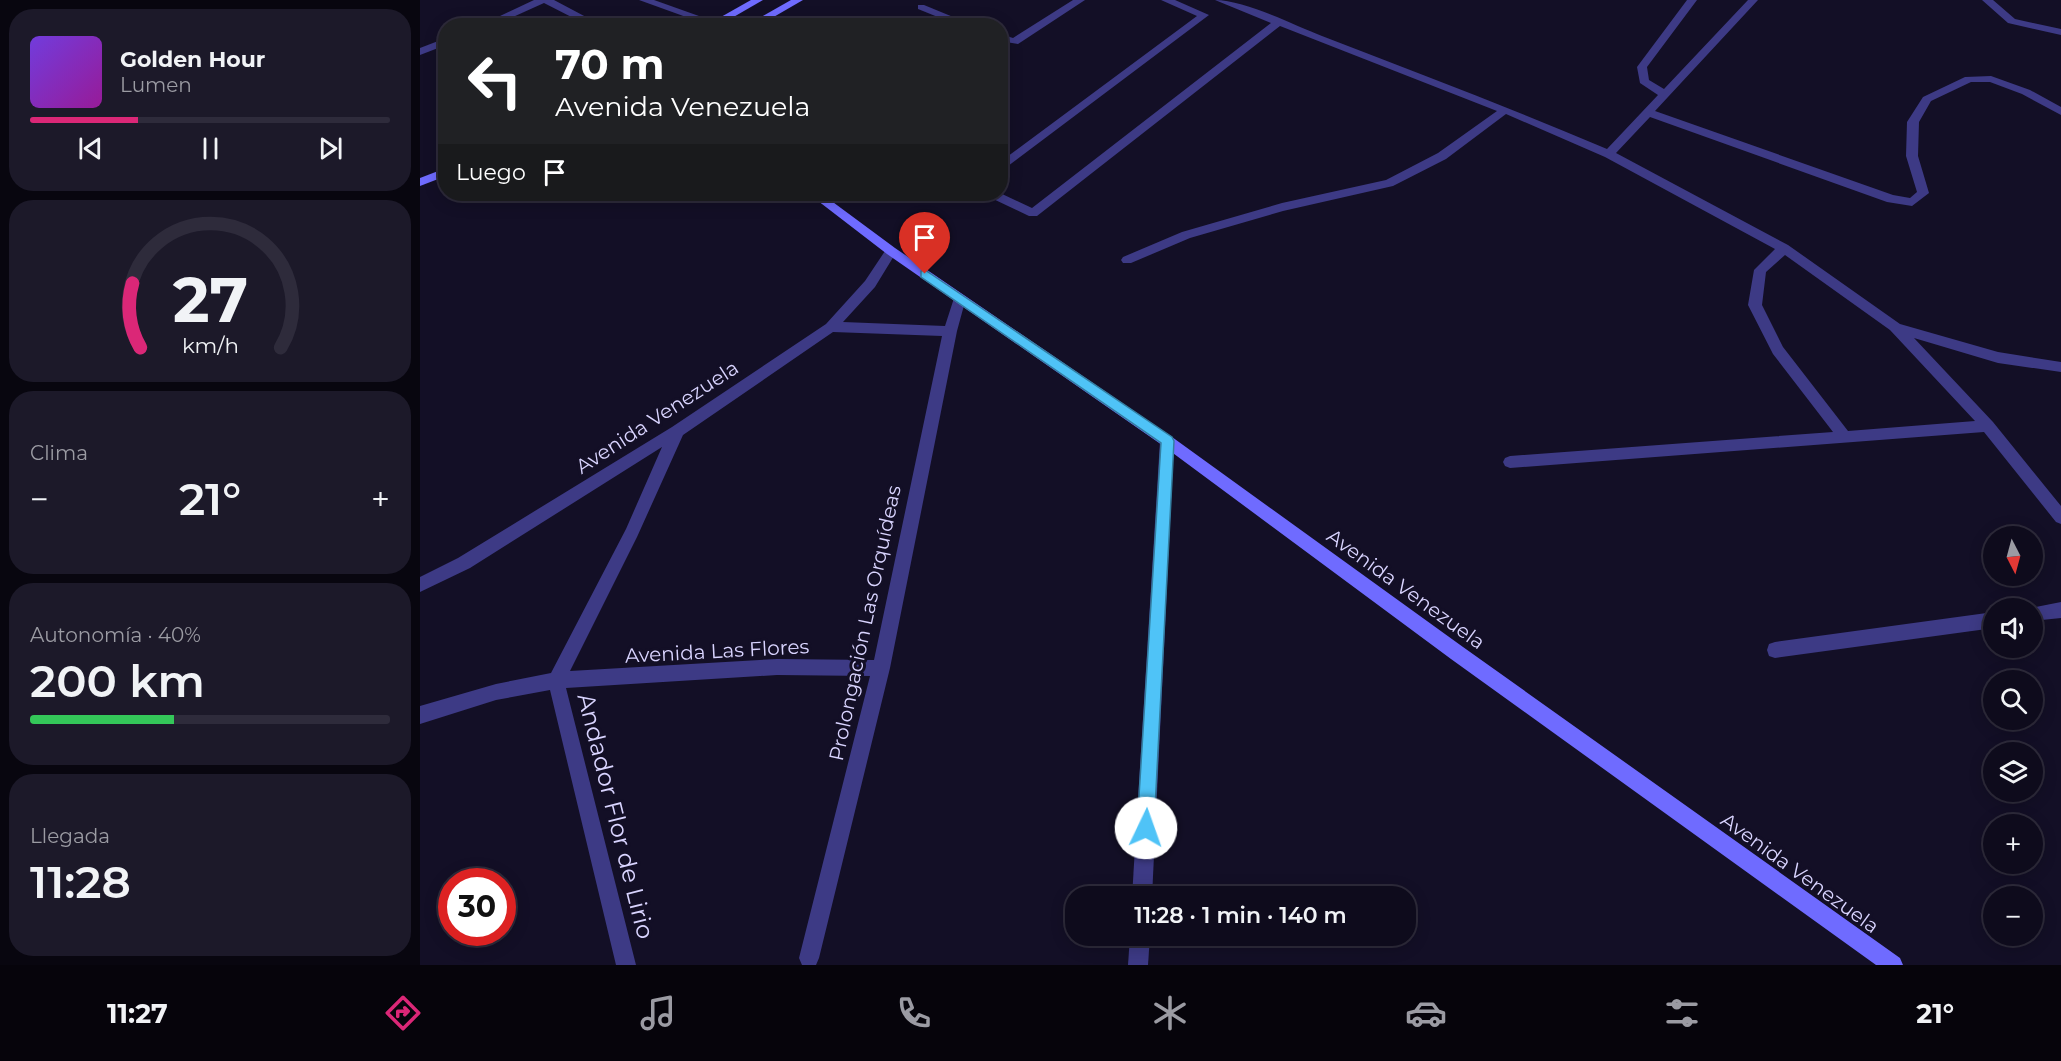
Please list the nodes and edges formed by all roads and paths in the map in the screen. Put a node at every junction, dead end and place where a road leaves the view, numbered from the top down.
1 (544, 0) edge
2 (644, 0) edge
3 (758, 0) edge
4 (798, 0) edge
5 (1080, 0) edge
6 (1166, 0) edge
7 (1692, 0) edge
8 (1753, 0) edge
9 (1987, 0) edge
10 (1222, 1) edge
11 (921, 7) dead end
12 (1204, 15) junction
13 (502, 18) edge
14 (581, 18) edge
15 (696, 18) edge
16 (728, 18) edge
17 (765, 18) edge
18 (949, 18) edge
19 (1279, 22) junction
20 (2061, 32) edge
21 (1008, 40) edge
22 (438, 44) edge
23 (420, 52) edge
24 (1666, 95) junction
25 (1505, 110) junction
26 (2061, 112) edge
27 (1649, 113) junction
28 (1609, 154) junction
29 (1008, 162) edge
30 (438, 175) edge
31 (420, 182) edge
32 (824, 201) edge
33 (1008, 201) edge
34 (1784, 248) junction
35 (891, 251) junction
36 (1127, 260) dead end
37 (960, 298) junction
38 (831, 327) junction
39 (1895, 327) junction
40 (951, 331) junction
41 (2061, 367) edge
42 (1988, 426) junction
43 (678, 431) junction
44 (1845, 437) junction
45 (1167, 441) junction
46 (1510, 462) dead end
47 (2061, 517) edge
48 (420, 585) edge
49 (2061, 610) edge
50 (2043, 612) edge
51 (1983, 622) edge
52 (1775, 650) dead end
53 (881, 668) junction
54 (556, 680) junction
55 (420, 715) edge
56 (1143, 886) edge
57 (1139, 946) edge
58 (809, 958) dead end
59 (626, 965) edge
60 (1138, 965) edge
61 (1893, 965) edge

1 - 13 street
1 - 14 street
2 - 15 street
3 - 16 street
4 - 17 street
5 - 21 street
6 - 12 street
7 - 24 street
8 - 24 street
9 - 20 street
10 - 12 street
10 - 19 street
11 - 18 street
12 - 29 street
19 - 25 street
19 - 33 street
22 - 23 street
24 - 27 street
25 - 28 street
25 - 36 street
26 - 27 street
27 - 28 street
28 - 34 street
30 - 31 street
32 - 35 street, Avenida Venezuela
34 - 39 street
34 - 44 street
35 - 37 street, Avenida Venezuela
35 - 38 street, Avenida Venezuela
37 - 40 street, Prolongación Las Orquídeas
37 - 45 street, Avenida Venezuela
38 - 40 street
38 - 43 street, Avenida Venezuela
39 - 41 street
39 - 42 street
40 - 53 street, Prolongación Las Orquídeas
42 - 44 street
42 - 47 street
43 - 48 street, Avenida Venezuela
43 - 54 street
44 - 46 street
45 - 56 street
45 - 61 street, Avenida Venezuela
49 - 50 street
51 - 52 street
53 - 54 street, Avenida Las Flores
53 - 58 street, Prolongación Las Orquídeas
54 - 55 street, Avenida Las Flores
54 - 59 street, Andador Flor de Lirio
57 - 60 street

